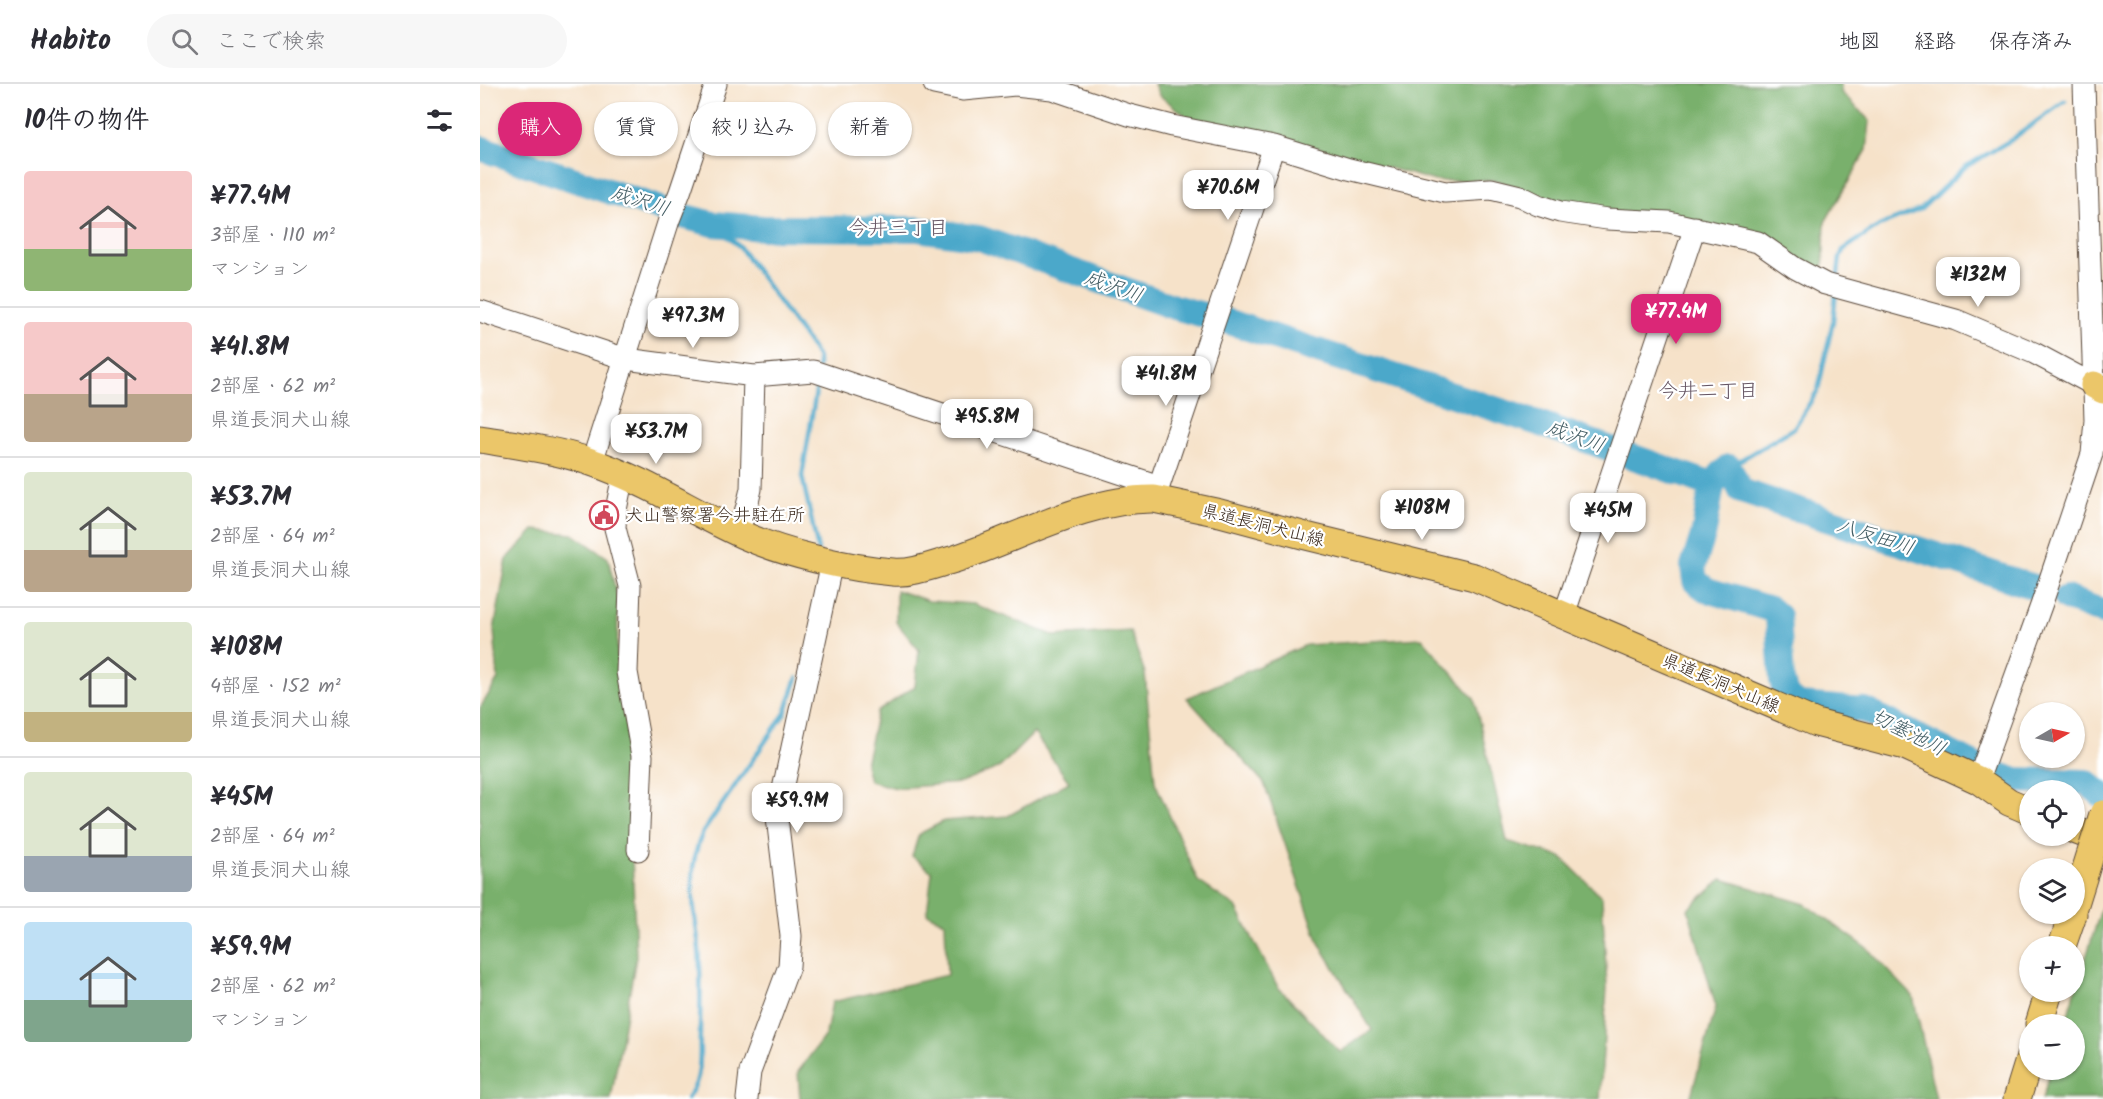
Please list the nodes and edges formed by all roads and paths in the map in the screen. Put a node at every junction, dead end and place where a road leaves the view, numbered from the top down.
1 (716, 84) edge
2 (934, 84) edge
3 (2084, 84) edge
4 (1274, 146) junction
5 (1695, 227) junction
6 (2096, 258) edge
7 (480, 311) edge
8 (626, 359) junction
9 (754, 376) junction
10 (2098, 387) edge
11 (480, 439) edge
12 (592, 462) junction
13 (623, 475) junction
14 (1156, 493) junction
15 (738, 532) junction
16 (823, 560) junction
17 (1564, 615) junction
18 (1982, 770) junction
19 (2019, 806) edge
20 (2103, 814) edge
21 (2085, 834) edge
22 (2103, 841) edge
23 (638, 850) dead end
24 (2085, 872) edge
25 (2023, 1080) edge
26 (747, 1099) edge
27 (2017, 1099) edge

1 - 8 street
2 - 4 street
3 - 6 street
4 - 5 street
4 - 14 street
5 - 10 street
5 - 17 street
6 - 10 street
7 - 8 street
8 - 9 street
8 - 12 street
9 - 14 street
9 - 15 street
10 - 18 street
11 - 12 main road, 県道長洞犬山線
12 - 13 main road, 県道長洞犬山線
13 - 15 main road, 県道長洞犬山線
13 - 23 street
14 - 16 main road, 県道長洞犬山線
14 - 17 main road, 県道長洞犬山線
15 - 16 main road, 県道長洞犬山線
16 - 26 street
17 - 18 main road, 県道長洞犬山線
18 - 19 main road, 県道長洞犬山線
20 - 24 main road, bridge
21 - 22 main road
25 - 27 main road

